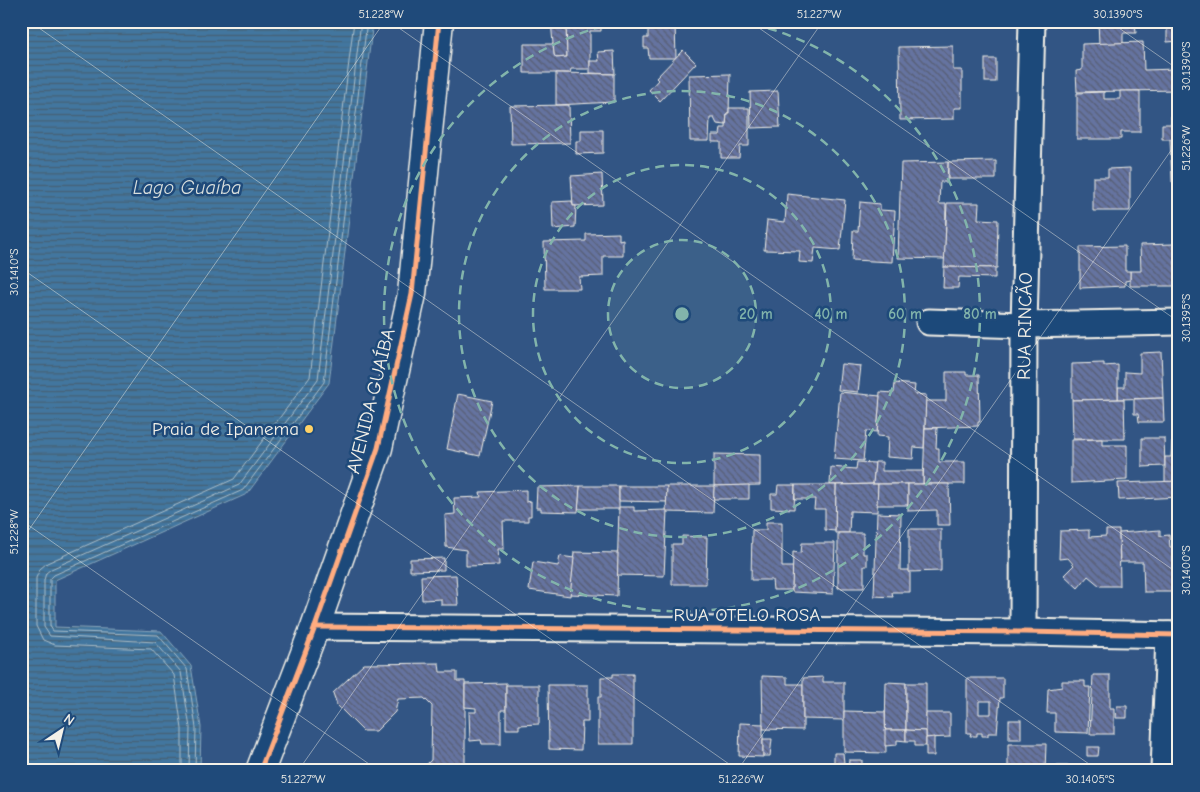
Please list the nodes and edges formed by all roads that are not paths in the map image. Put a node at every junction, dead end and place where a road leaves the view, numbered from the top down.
1 (440, 21) edge
2 (1032, 21) edge
3 (929, 322) dead end
4 (1179, 322) edge
5 (1024, 324) junction
6 (315, 627) junction
7 (1023, 632) junction
8 (1174, 635) edge
9 (260, 771) edge
10 (1164, 771) edge

1 - 6 street, AVENIDA GUAÍBA
2 - 5 street, RUA RINCÃO
3 - 5 street
4 - 5 street
5 - 7 street, RUA RINCÃO
6 - 7 street, RUA OTELO ROSA
6 - 9 street, AVENIDA GUAÍBA
7 - 8 street, RUA OTELO ROSA
8 - 10 street

